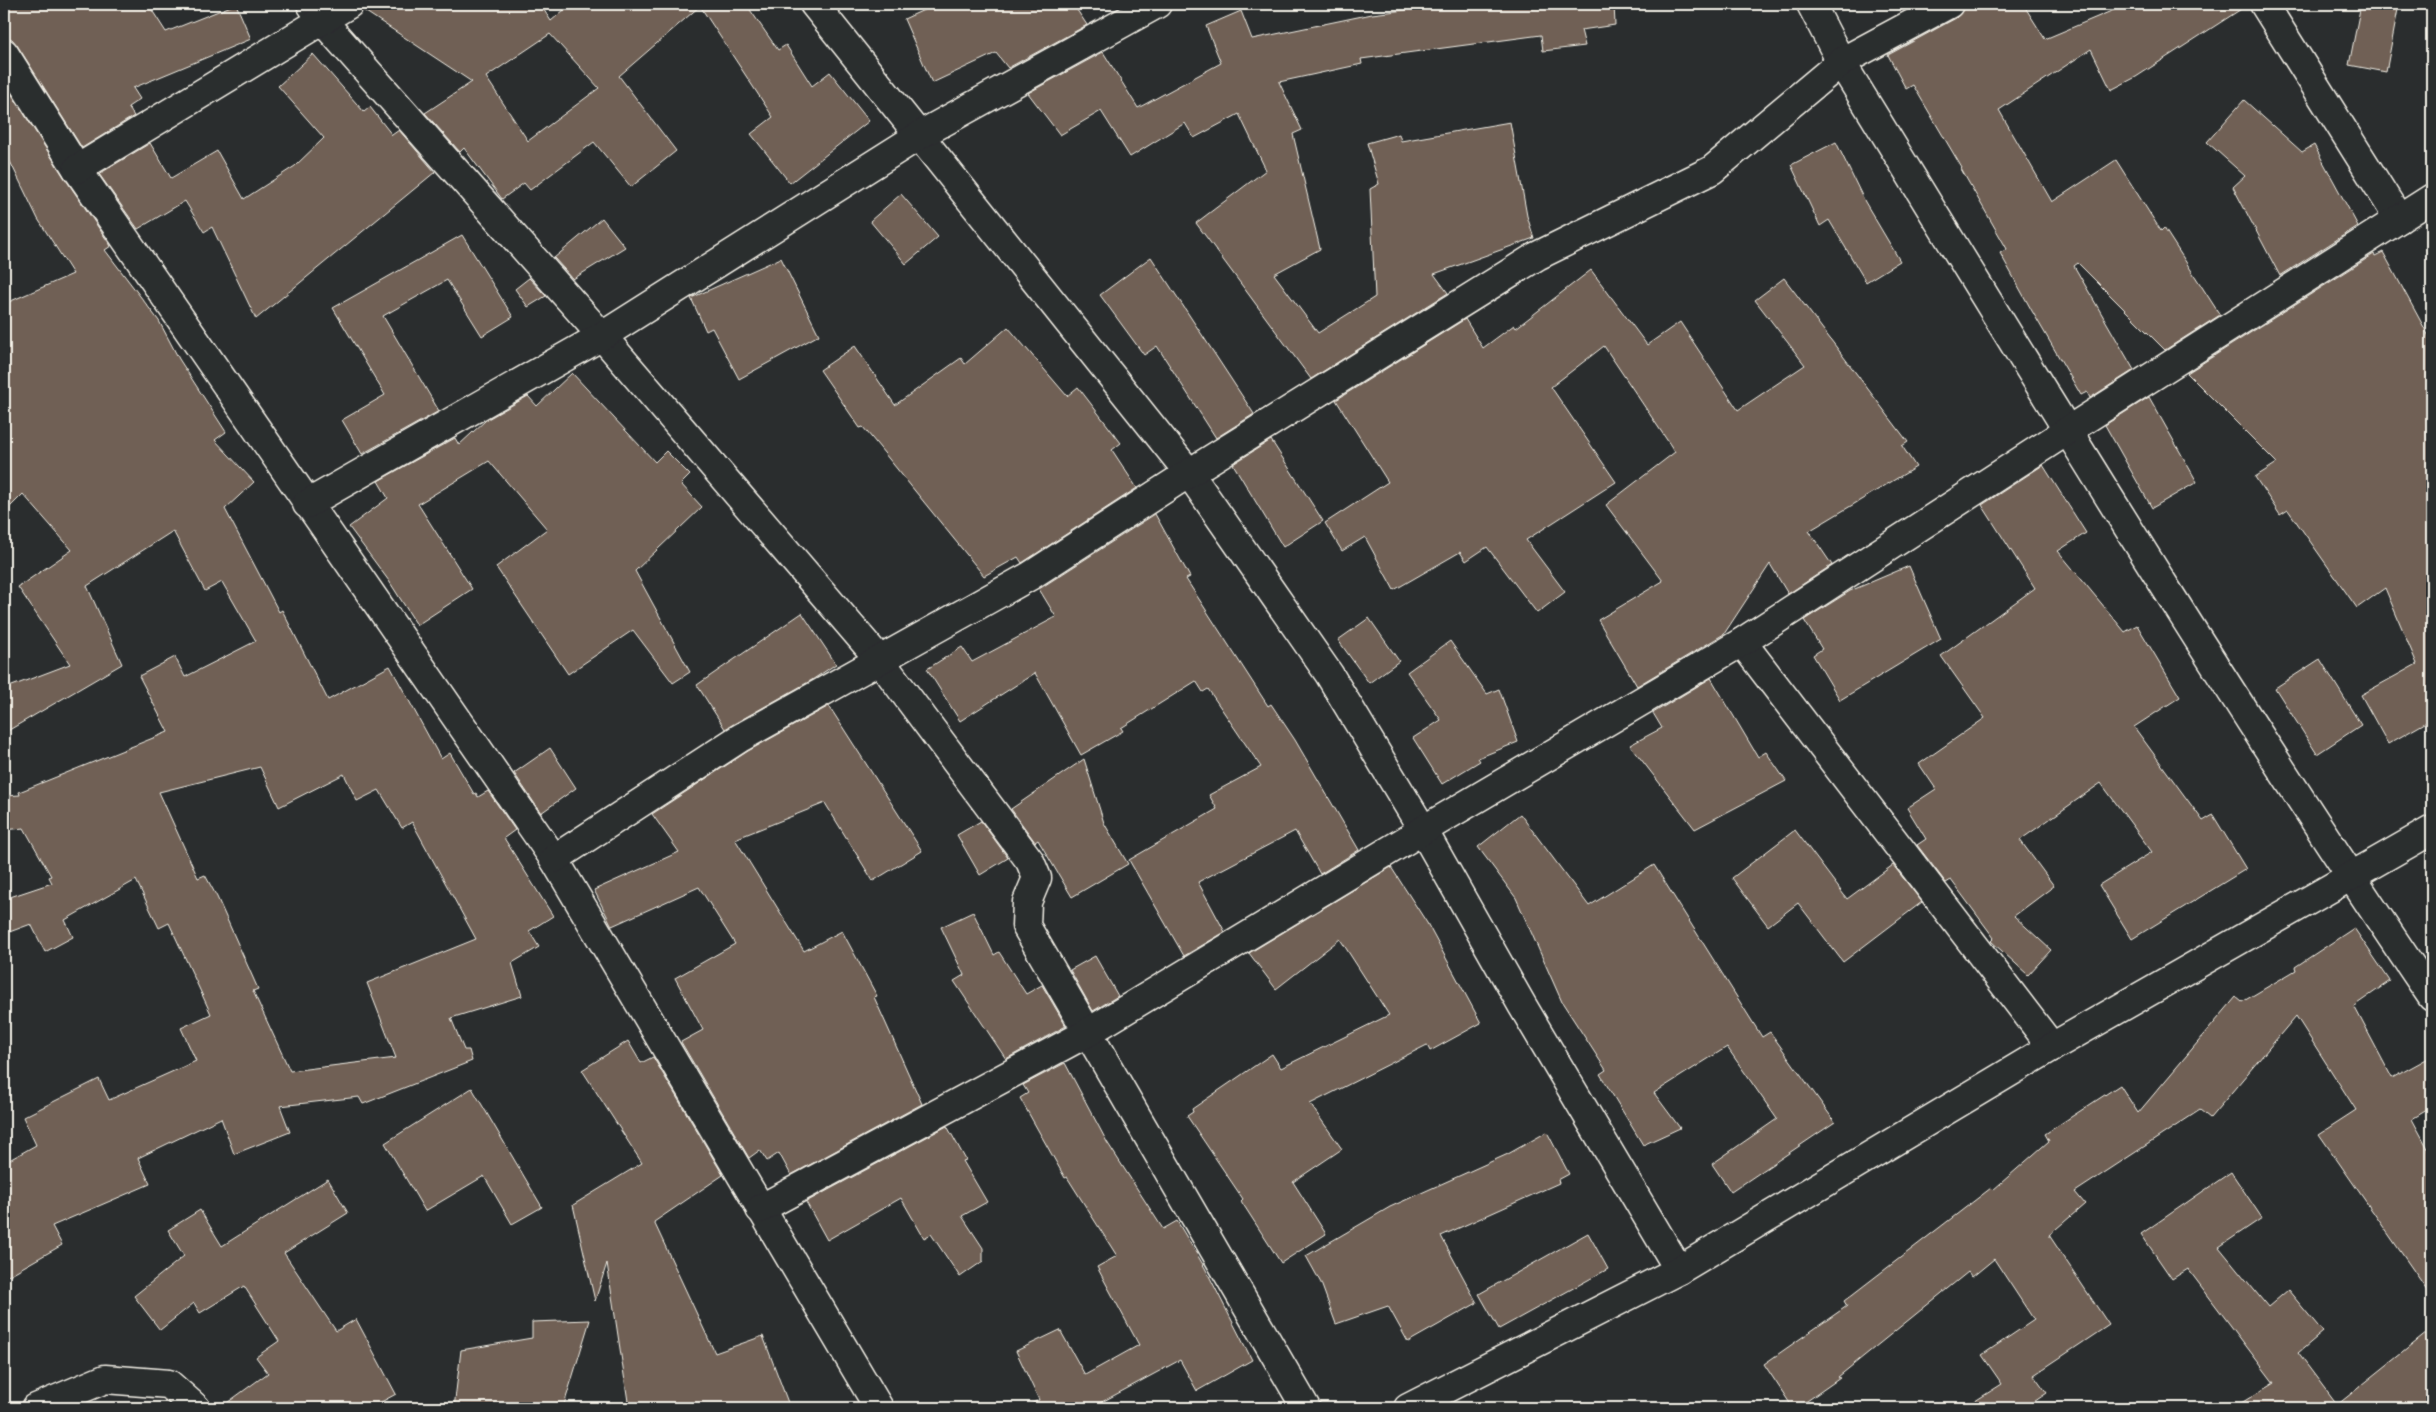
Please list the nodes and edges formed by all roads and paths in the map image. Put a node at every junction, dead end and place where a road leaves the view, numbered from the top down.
1 (349, 4) edge
2 (814, 4) edge
3 (1157, 4) edge
4 (1810, 4) edge
5 (1948, 4) edge
6 (2264, 4) edge
7 (316, 11) edge
8 (4, 53) edge
9 (1841, 62) junction
10 (920, 135) junction
11 (77, 169) junction
12 (2432, 198) edge
13 (2400, 219) junction
14 (602, 336) junction
15 (2067, 431) junction
16 (1189, 473) junction
17 (307, 504) junction
18 (1742, 642) junction
19 (879, 660) junction
20 (1423, 830) junction
21 (2432, 830) edge
22 (554, 859) junction
23 (2350, 876) junction
24 (2432, 997) edge
25 (1087, 1033) junction
26 (2052, 1047) junction
27 (760, 1210) junction
28 (1679, 1270) junction
29 (36, 1408) edge
30 (196, 1408) edge
31 (878, 1408) edge
32 (1306, 1408) edge
33 (1408, 1408) edge

1 - 7 street
2 - 10 street
3 - 10 street
4 - 9 street
5 - 9 street
6 - 13 street
7 - 11 street
7 - 14 street
8 - 11 street
9 - 15 street
9 - 16 street
10 - 14 street
10 - 16 street
11 - 17 street
12 - 13 street
13 - 15 street
14 - 17 street
14 - 19 street
15 - 18 street
15 - 23 street
16 - 19 street
16 - 20 street
17 - 22 street
18 - 20 street
18 - 26 street
19 - 22 street
19 - 25 street
20 - 25 street
20 - 28 street
21 - 23 street
22 - 27 street
23 - 24 street
23 - 26 street
25 - 27 street
25 - 32 street
26 - 28 street
27 - 31 street
28 - 33 street
29 - 30 street

